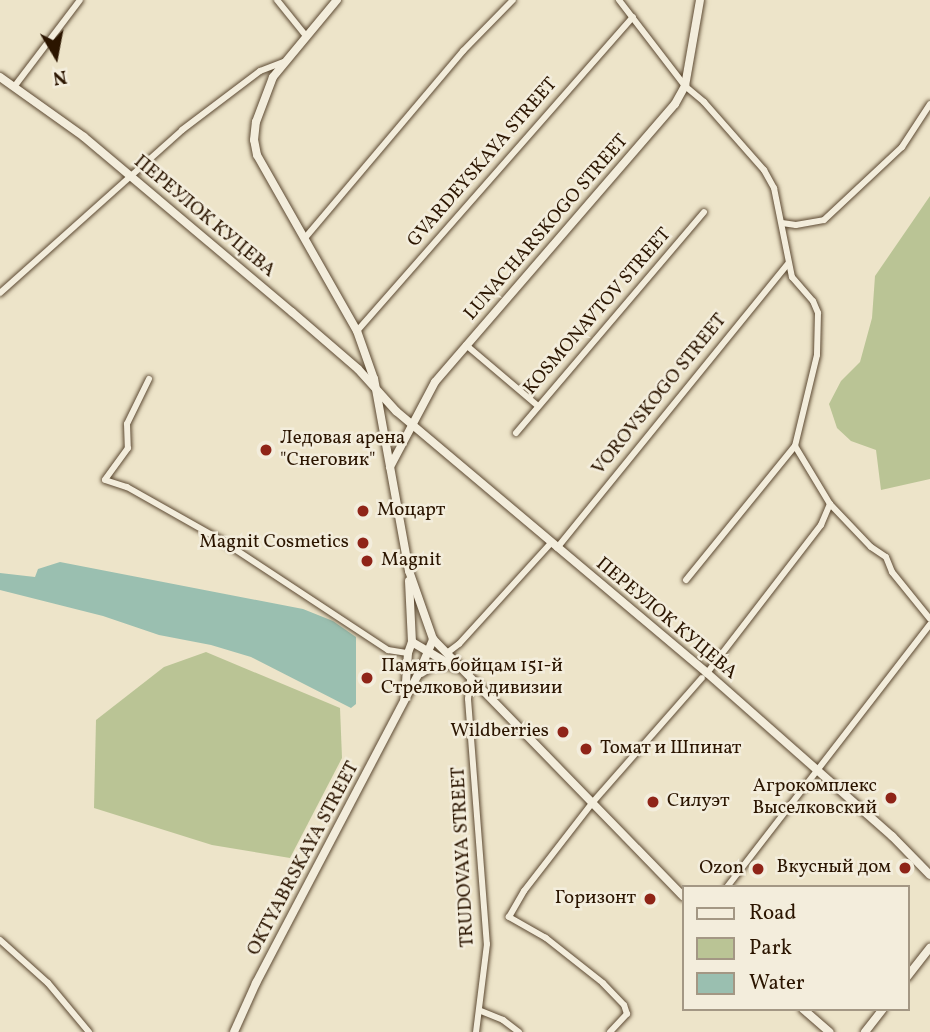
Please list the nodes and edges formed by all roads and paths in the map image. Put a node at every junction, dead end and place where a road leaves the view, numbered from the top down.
1 (80, 0) edge
2 (277, 0) edge
3 (337, 0) edge
4 (513, 0) edge
5 (619, 0) edge
6 (700, 0) edge
7 (634, 17) junction
8 (306, 36) junction
9 (283, 62) junction
10 (0, 77) edge
11 (685, 86) junction
12 (14, 88) junction
13 (930, 104) edge
14 (130, 175) junction
15 (704, 212) dead end
16 (782, 223) junction
17 (305, 238) junction
18 (789, 263) junction
19 (0, 293) edge
20 (357, 331) junction
21 (466, 345) junction
22 (149, 379) dead end
23 (377, 392) junction
24 (538, 405) junction
25 (411, 423) junction
26 (516, 432) dead end
27 (795, 446) junction
28 (390, 467) junction
29 (830, 504) junction
30 (554, 545) junction
31 (409, 571) junction
32 (686, 580) dead end
33 (930, 621) edge
34 (423, 642) junction
35 (408, 653) junction
36 (447, 653) junction
37 (449, 665) junction
38 (460, 670) junction
39 (418, 675) junction
40 (705, 676) junction
41 (470, 680) junction
42 (404, 703) junction
43 (817, 771) junction
44 (593, 802) junction
45 (930, 875) edge
46 (729, 885) edge
47 (682, 895) edge
48 (0, 940) edge
49 (930, 948) edge
50 (909, 974) edge
51 (481, 1011) junction
52 (805, 1011) edge
53 (881, 1011) edge
54 (89, 1032) edge
55 (234, 1032) edge
56 (475, 1032) edge
57 (519, 1032) edge
58 (610, 1032) edge
59 (829, 1032) edge
60 (865, 1032) edge

1 - 12 street
2 - 8 street
3 - 8 street
4 - 17 street
5 - 7 street
6 - 11 street, LUNACHARSKOGO STREET
7 - 11 street
7 - 20 street, GVARDEYSKAYA STREET
8 - 9 street
9 - 14 street
9 - 17 street, ПЕРЕУЛОК КУЦЕВА
10 - 12 street, ПЕРЕУЛОК КУЦЕВА
11 - 16 street
11 - 21 street, LUNACHARSKOGO STREET
12 - 14 street, ПЕРЕУЛОК КУЦЕВА
13 - 16 street
14 - 19 street
14 - 23 street, ПЕРЕУЛОК КУЦЕВА
15 - 24 street, KOSMONAVTOV STREET
16 - 18 street
17 - 20 street, ПЕРЕУЛОК КУЦЕВА
18 - 27 street
18 - 30 street, VOROVSKOGO STREET
20 - 23 street, ПЕРЕУЛОК КУЦЕВА
21 - 24 street
21 - 25 street, LUNACHARSKOGO STREET
22 - 35 street
23 - 25 street, ПЕРЕУЛОК КУЦЕВА
23 - 28 street
24 - 26 street, KOSMONAVTOV STREET
25 - 28 street, LUNACHARSKOGO STREET
25 - 30 street, ПЕРЕУЛОК КУЦЕВА
27 - 29 street
27 - 32 street
28 - 31 street
29 - 33 street
29 - 40 street
30 - 36 street, VOROVSKOGO STREET
30 - 40 street, ПЕРЕУЛОК КУЦЕВА
31 - 34 street
31 - 34 street
33 - 43 street
34 - 35 street, OKTYABRSKAYA STREET
34 - 36 street
34 - 37 street
34 - 39 street, OKTYABRSKAYA STREET
35 - 42 street, OKTYABRSKAYA STREET
36 - 38 street
37 - 38 street
37 - 39 street
38 - 41 street
39 - 42 street, OKTYABRSKAYA STREET
40 - 43 street, ПЕРЕУЛОК КУЦЕВА
40 - 44 street
41 - 44 street
41 - 51 street, TRUDOVAYA STREET
42 - 55 street, OKTYABRSKAYA STREET
43 - 45 street, ПЕРЕУЛОК КУЦЕВА
43 - 46 street
44 - 47 street
44 - 58 street
48 - 54 street
49 - 50 street
51 - 56 street, TRUDOVAYA STREET
51 - 57 street
52 - 59 street
53 - 60 street

